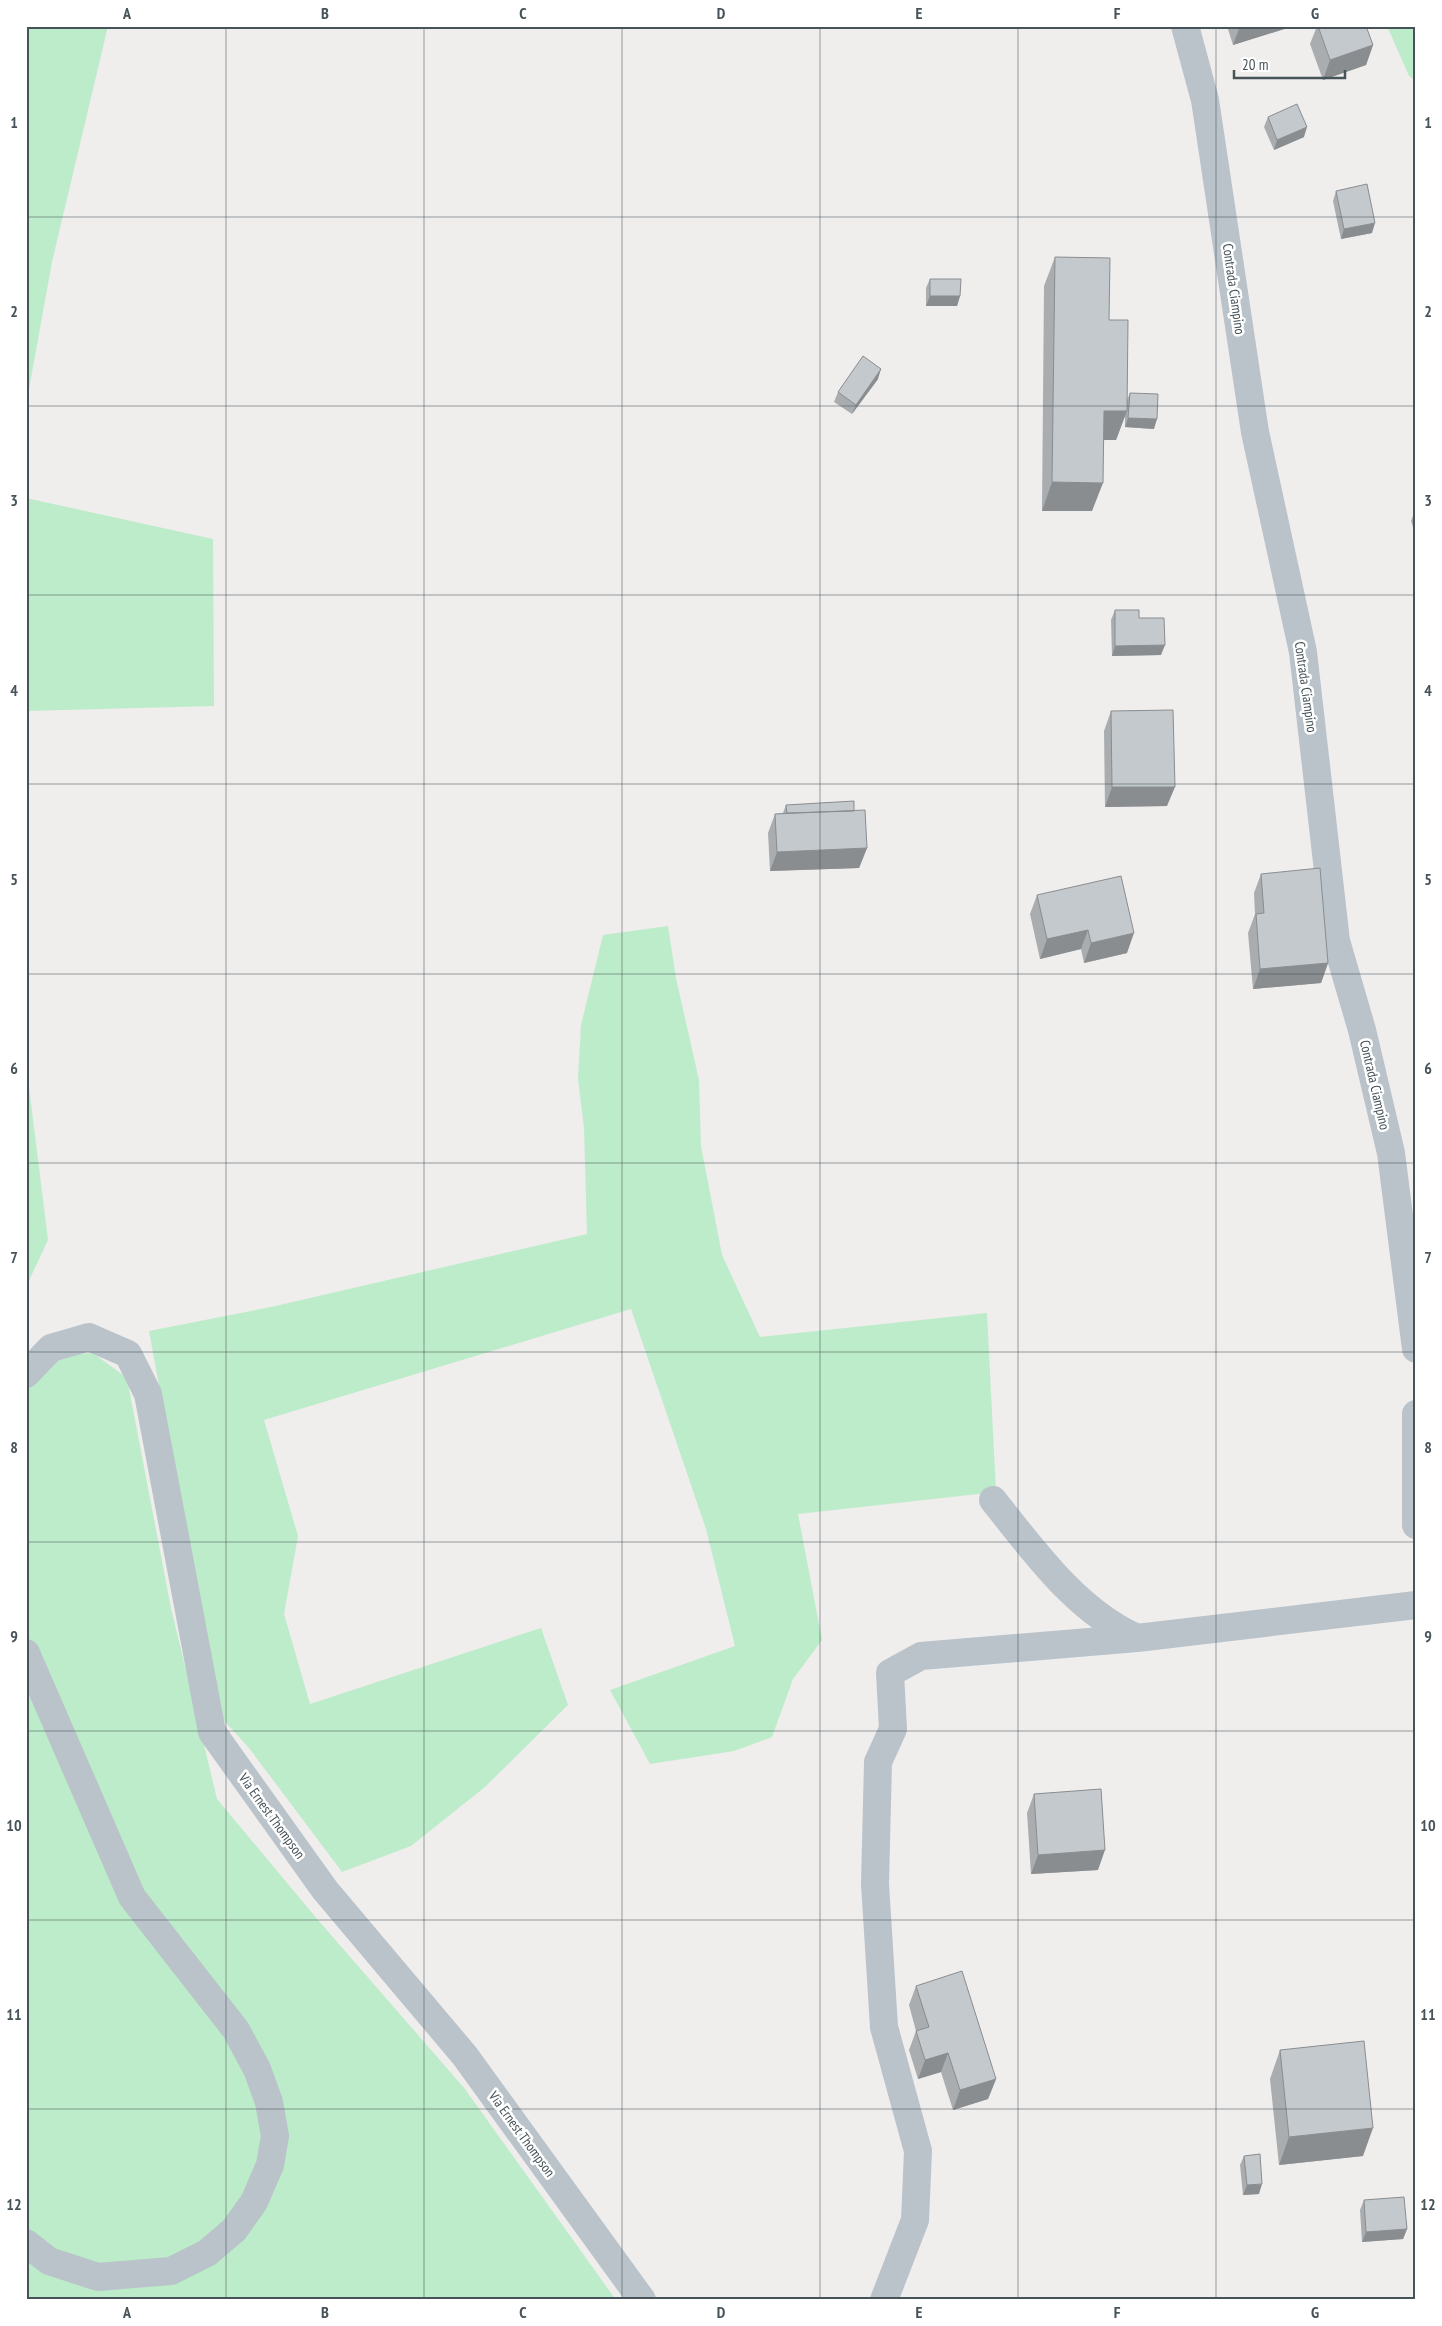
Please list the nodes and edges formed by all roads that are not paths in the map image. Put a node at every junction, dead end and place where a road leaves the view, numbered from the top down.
1 (1185, 26) edge
2 (1416, 1349) edge
3 (26, 1374) edge
4 (1416, 1414) edge
5 (993, 1500) dead end
6 (1416, 1525) edge
7 (1416, 1605) edge
8 (1137, 1638) junction
9 (26, 1653) edge
10 (26, 2243) edge
11 (642, 2300) edge
12 (884, 2300) edge

1 - 2 street, Contrada Ciampino
3 - 11 street, Via Ernest Thompson
4 - 6 street
5 - 8 street
7 - 8 street
8 - 12 street
9 - 10 street

